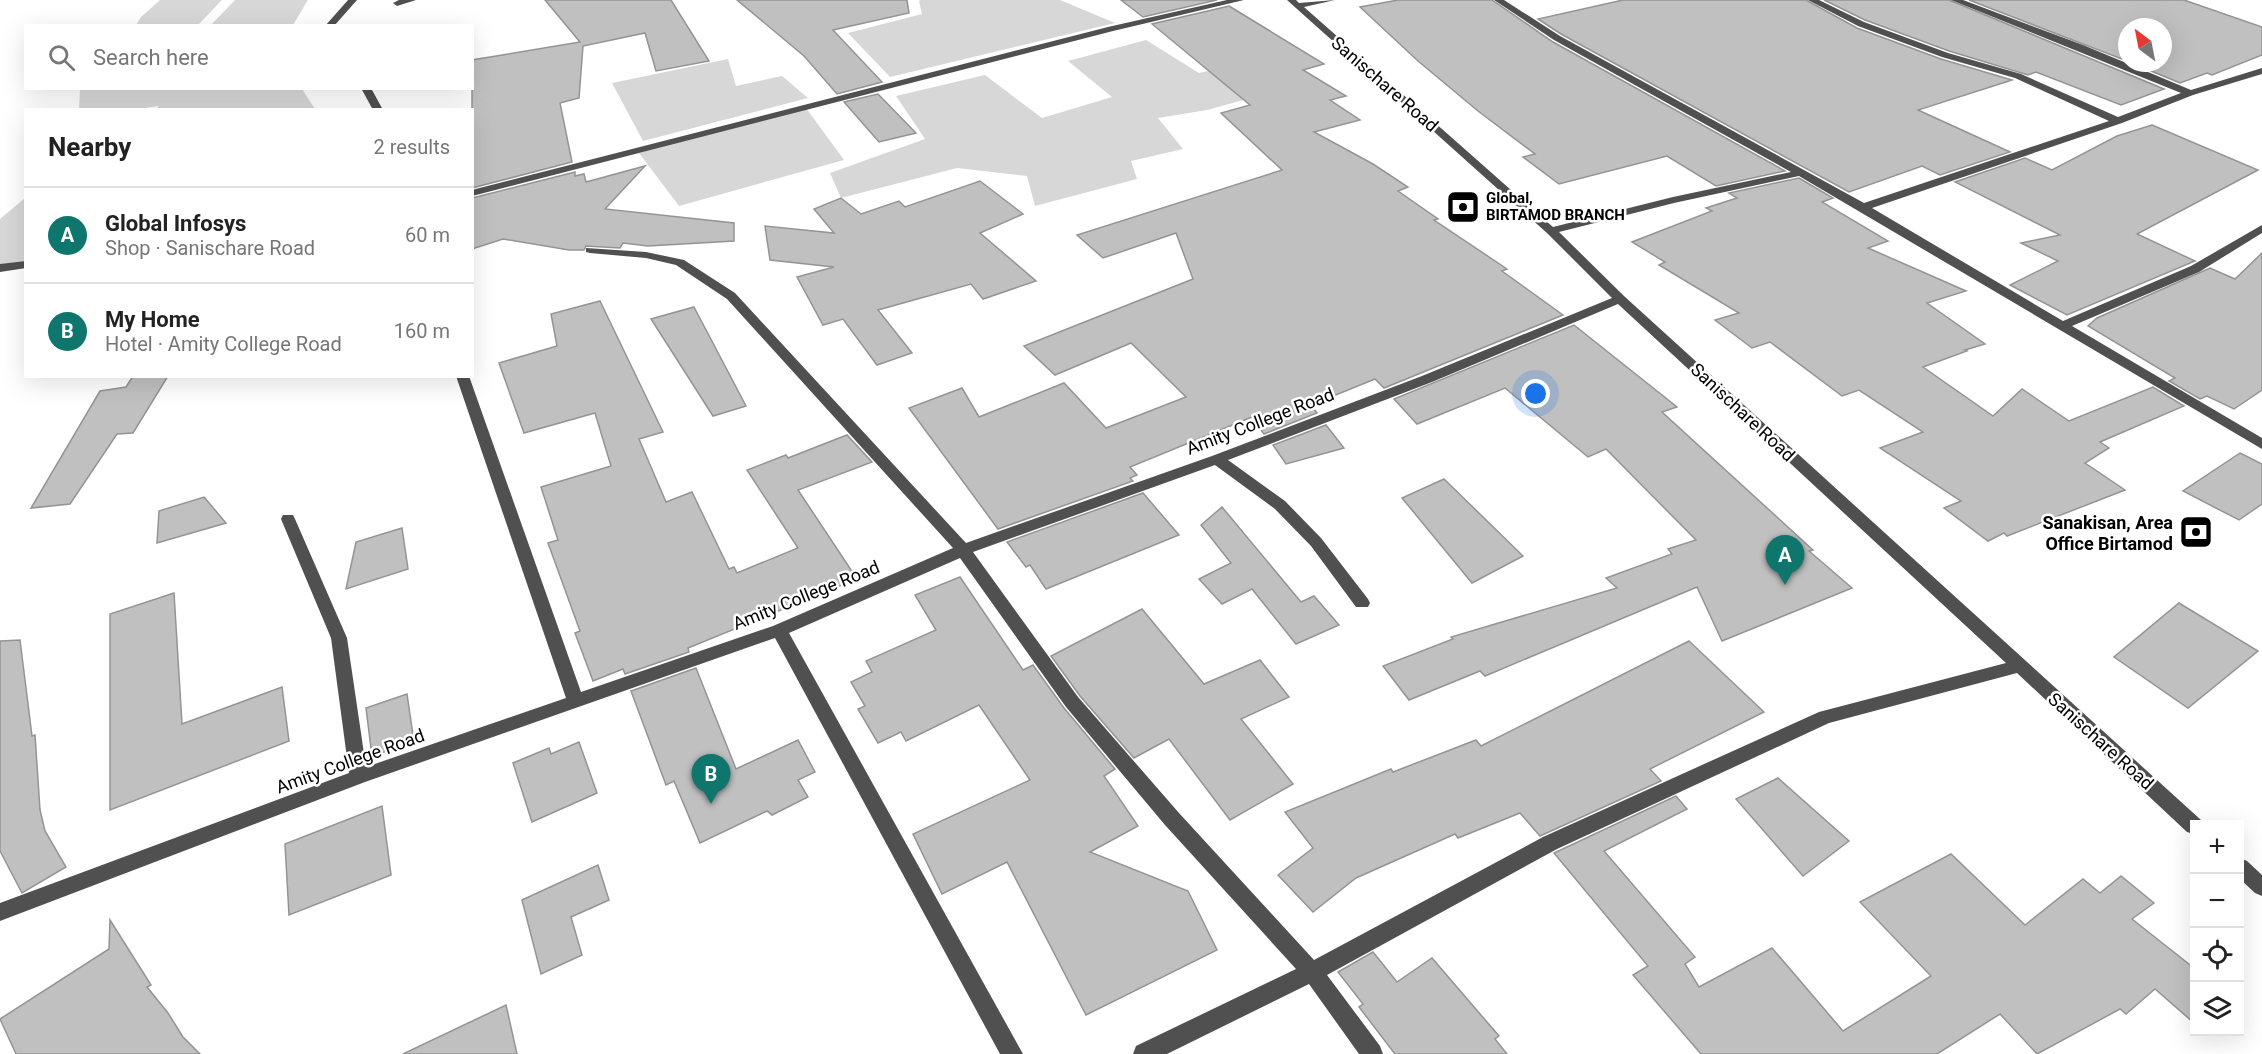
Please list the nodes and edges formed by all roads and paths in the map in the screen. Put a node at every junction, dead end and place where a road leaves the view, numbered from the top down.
1 (353, 0) edge
2 (412, 0) edge
3 (1240, 0) edge
4 (1331, 0) edge
5 (1498, 0) edge
6 (1812, 0) edge
7 (1955, 0) edge
8 (397, 3) dead end
9 (1294, 3) edge
10 (331, 24) edge
11 (2262, 71) edge
12 (367, 90) edge
13 (2190, 93) junction
14 (377, 108) edge
15 (2118, 121) junction
16 (1799, 173) junction
17 (474, 193) edge
18 (1863, 207) junction
19 (2262, 228) edge
20 (1551, 231) junction
21 (590, 249) dead end
22 (24, 264) edge
23 (0, 268) edge
24 (1620, 299) junction
25 (2061, 326) junction
26 (463, 378) edge
27 (2262, 444) edge
28 (1217, 459) junction
29 (288, 519) dead end
30 (963, 550) junction
31 (1362, 603) dead end
32 (779, 630) junction
33 (2020, 666) junction
34 (576, 702) junction
35 (359, 777) junction
36 (2190, 822) edge
37 (2244, 871) edge
38 (2262, 887) edge
39 (0, 912) edge
40 (1312, 972) junction
41 (1012, 1054) edge
42 (1144, 1054) edge
43 (1372, 1054) edge

1 - 10 street
2 - 8 street
3 - 17 street
4 - 9 street
5 - 16 street
6 - 15 street
7 - 13 street
9 - 20 street, Sanischare Road
11 - 13 street
12 - 14 street
13 - 15 street
15 - 18 street
16 - 18 street
16 - 20 street
18 - 25 street
19 - 25 street
20 - 24 street, Sanischare Road
21 - 30 street
22 - 23 street
24 - 28 street, Amity College Road
24 - 33 street, Sanischare Road
25 - 27 street
26 - 34 street
28 - 30 street, Amity College Road
28 - 31 street
29 - 35 street
30 - 32 street, Amity College Road
30 - 40 street
32 - 34 street, Amity College Road
32 - 41 street
33 - 36 street, Sanischare Road
33 - 40 street
34 - 35 street, Amity College Road
35 - 39 street, Amity College Road
37 - 38 street
40 - 42 street
40 - 43 street

